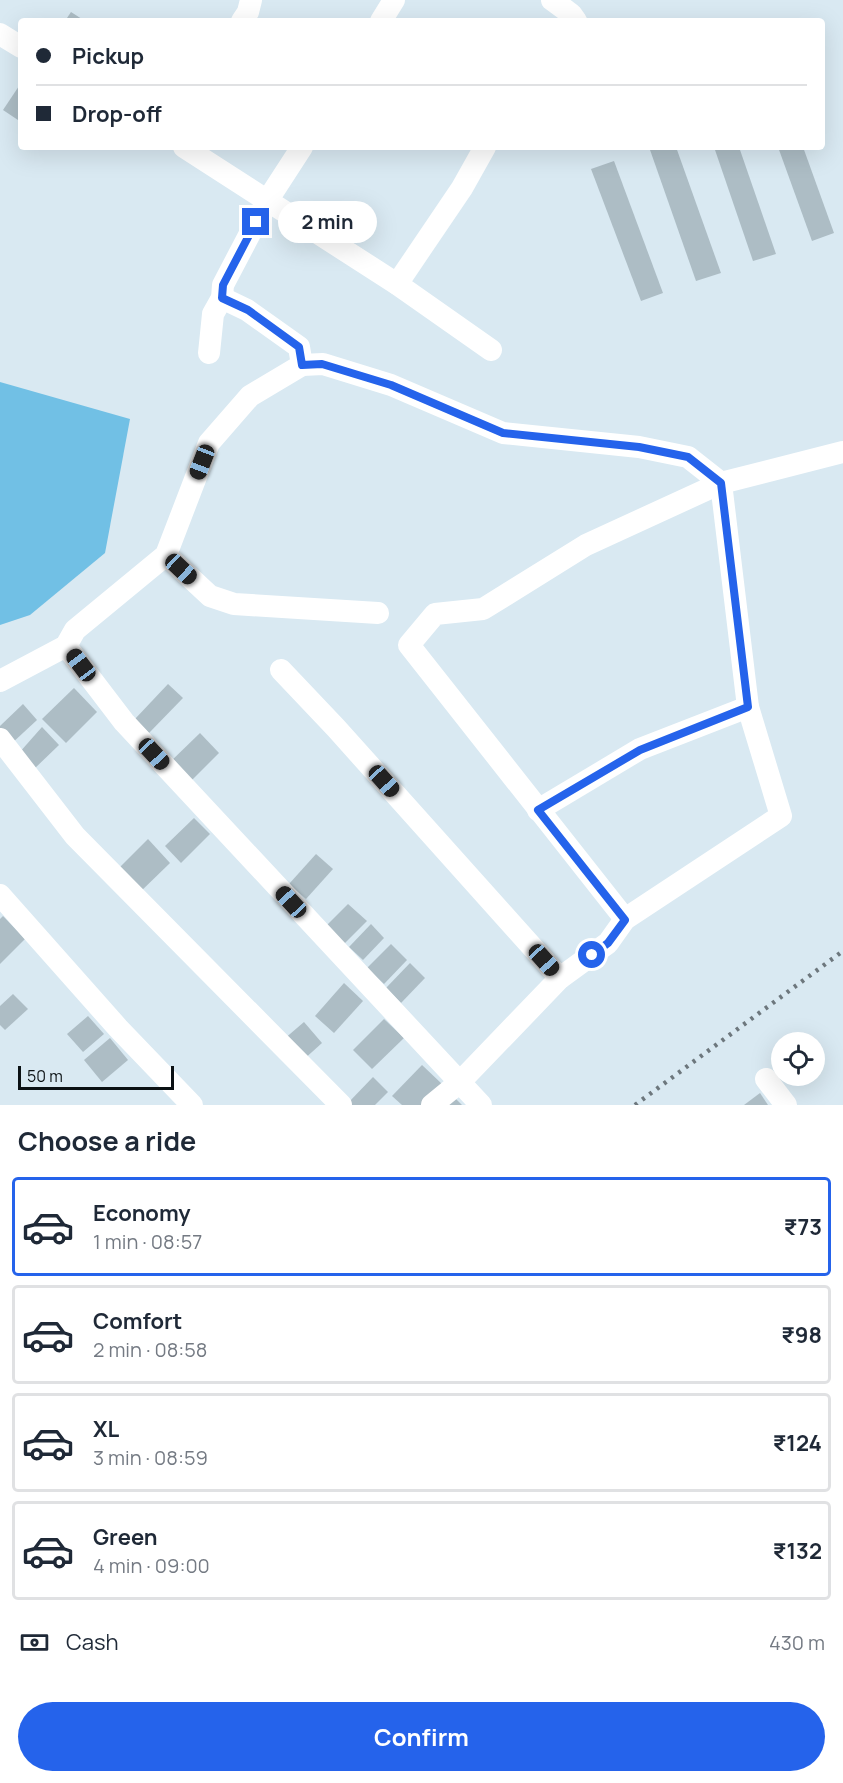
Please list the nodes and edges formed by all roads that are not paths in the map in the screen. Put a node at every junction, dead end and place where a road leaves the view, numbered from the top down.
1 (251, 0) edge
2 (552, 0) edge
3 (244, 18) edge
4 (573, 18) edge
5 (0, 33) edge
6 (18, 45) edge
7 (189, 150) edge
8 (300, 150) edge
9 (483, 150) edge
10 (267, 201) junction
11 (397, 284) junction
12 (222, 298) junction
13 (491, 350) dead end
14 (209, 353) dead end
15 (302, 365) junction
16 (843, 452) edge
17 (721, 483) junction
18 (166, 555) junction
19 (378, 613) dead end
20 (66, 646) junction
21 (281, 670) dead end
22 (0, 681) edge
23 (748, 707) junction
24 (0, 739) edge
25 (538, 810) junction
26 (0, 895) edge
27 (625, 920) junction
28 (560, 978) junction
29 (766, 1078) dead end
30 (460, 1082) junction
31 (192, 1105) edge
32 (341, 1105) edge
33 (432, 1105) edge
34 (481, 1105) edge
35 (786, 1105) edge

1 - 3 street
2 - 4 street
5 - 6 street
7 - 10 street
8 - 10 street
9 - 11 street
10 - 11 street
10 - 12 street
11 - 13 street
12 - 14 street
12 - 15 street
15 - 17 street
15 - 18 street
16 - 17 street
17 - 23 street
17 - 25 street
18 - 19 street
18 - 20 street
20 - 22 street
20 - 30 street
21 - 28 street
23 - 25 street
23 - 27 street
24 - 32 street
25 - 27 street
26 - 31 street
27 - 28 street
28 - 30 street
29 - 35 street
30 - 33 street
30 - 34 street

